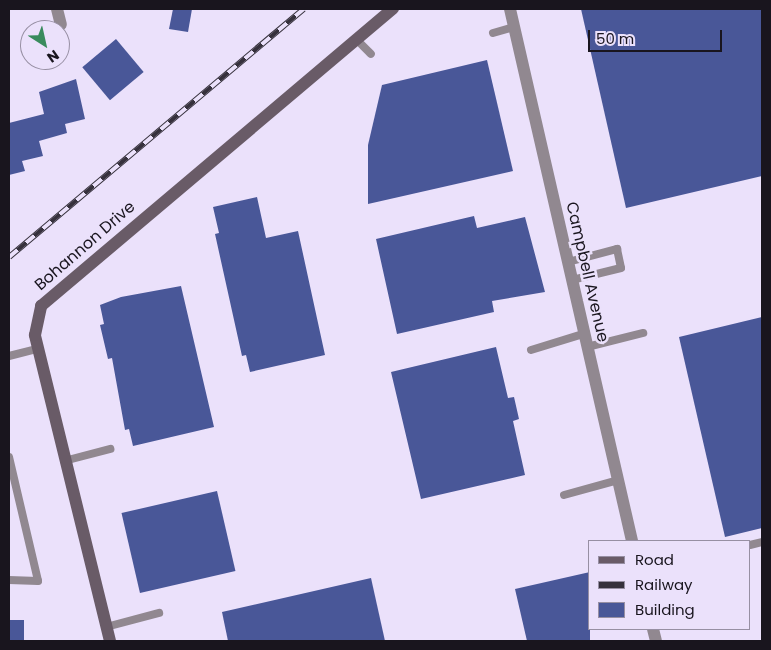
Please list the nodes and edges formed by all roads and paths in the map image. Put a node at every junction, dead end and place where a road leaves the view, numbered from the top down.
1 (393, 9) edge
2 (510, 9) edge
3 (514, 28) junction
4 (493, 34) dead end
5 (356, 39) junction
6 (370, 54) dead end
7 (568, 262) junction
8 (572, 280) junction
9 (643, 333) dead end
10 (583, 334) junction
11 (587, 347) junction
12 (38, 349) junction
13 (531, 350) dead end
14 (9, 356) edge
15 (110, 449) dead end
16 (9, 457) edge
17 (64, 461) junction
18 (618, 480) junction
19 (564, 495) dead end
20 (632, 540) edge
21 (9, 580) edge
22 (159, 613) dead end
23 (106, 628) junction
24 (110, 641) edge

1 - 5 street, Bohannon Drive
2 - 3 street, Campbell Avenue
3 - 4 lane
3 - 7 street, Campbell Avenue
5 - 6 lane
5 - 12 street, Bohannon Drive
7 - 8 street, Campbell Avenue
7 - 8 lane
8 - 10 street, Campbell Avenue
9 - 11 lane
10 - 11 street, Campbell Avenue
10 - 13 lane
11 - 18 street, Campbell Avenue
12 - 14 lane
12 - 17 street, Bohannon Drive
15 - 17 lane
16 - 21 lane
17 - 23 street, Bohannon Drive
18 - 19 lane
18 - 20 street, Campbell Avenue
22 - 23 lane
23 - 24 street, Bohannon Drive

